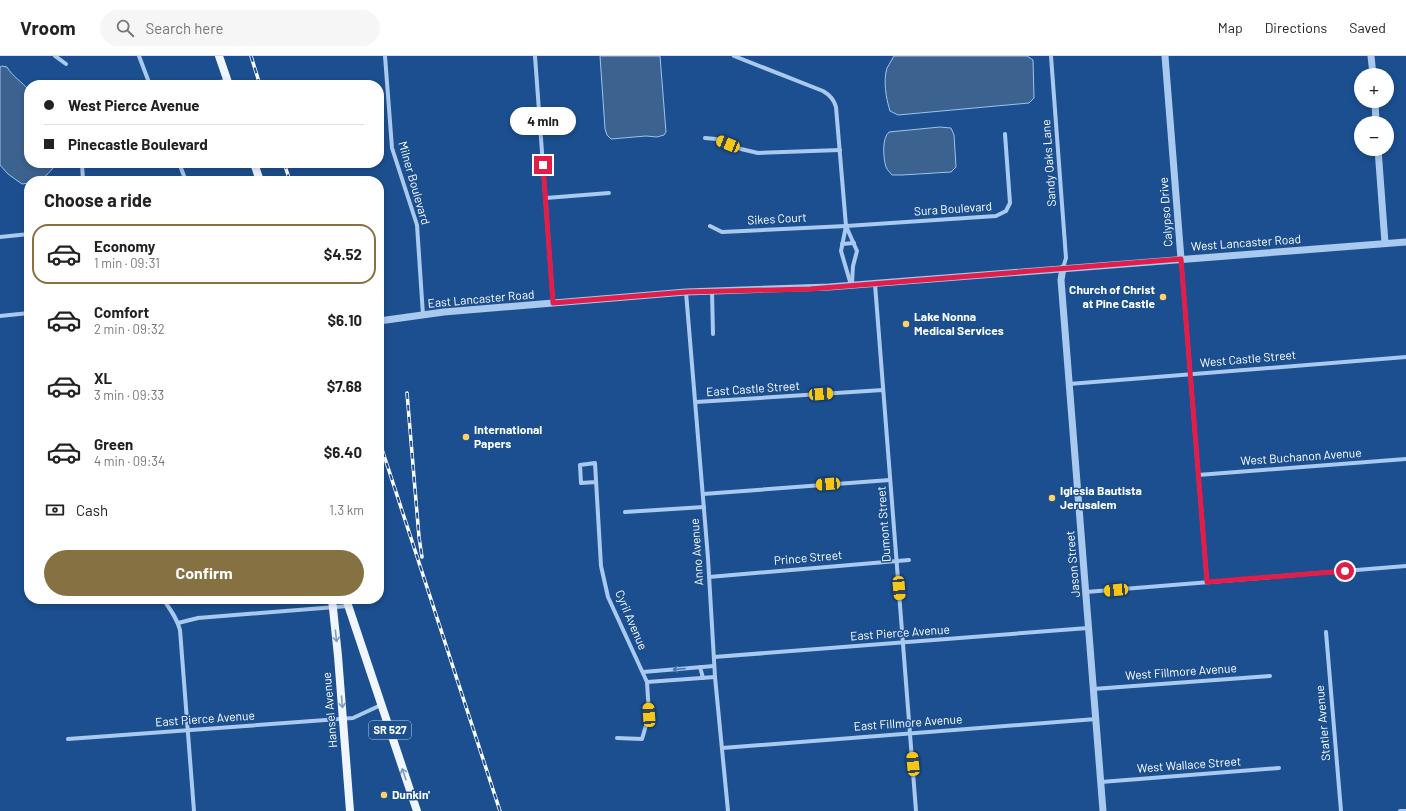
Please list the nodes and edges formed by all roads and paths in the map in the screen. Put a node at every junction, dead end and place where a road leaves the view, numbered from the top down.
1 (55, 56) edge
2 (139, 56) edge
3 (219, 56) edge
4 (385, 56) edge
5 (535, 56) edge
6 (734, 56) edge
7 (1051, 56) edge
8 (1165, 56) edge
9 (1371, 56) edge
10 (66, 64) dead end
11 (1372, 68) edge
12 (148, 80) edge
13 (227, 80) edge
14 (1005, 134) dead end
15 (705, 138) dead end
16 (840, 150) junction
17 (1379, 156) edge
18 (609, 193) dead end
19 (546, 198) junction
20 (710, 226) dead end
21 (846, 226) junction
22 (24, 235) edge
23 (0, 237) edge
24 (1406, 242) edge
25 (1385, 243) junction
26 (842, 244) junction
27 (854, 244) junction
28 (1181, 259) junction
29 (1063, 268) junction
30 (875, 284) junction
31 (852, 285) junction
32 (712, 291) junction
33 (686, 292) junction
34 (553, 303) junction
35 (24, 314) edge
36 (423, 315) junction
37 (0, 316) edge
38 (384, 320) edge
39 (713, 334) dead end
40 (1406, 357) edge
41 (1190, 374) junction
42 (1068, 384) junction
43 (884, 390) junction
44 (696, 402) junction
45 (1406, 459) edge
46 (1198, 475) junction
47 (890, 480) junction
48 (596, 482) junction
49 (703, 494) junction
50 (704, 506) junction
51 (625, 512) dead end
52 (909, 560) dead end
53 (897, 561) junction
54 (1406, 566) edge
55 (709, 577) junction
56 (1207, 582) junction
57 (1086, 592) junction
58 (166, 604) edge
59 (333, 604) edge
60 (344, 604) edge
61 (347, 604) edge
62 (333, 608) junction
63 (178, 623) junction
64 (1088, 628) junction
65 (1326, 632) dead end
66 (904, 642) junction
67 (714, 657) junction
68 (714, 666) junction
69 (700, 667) junction
70 (643, 672) junction
71 (1270, 676) dead end
72 (715, 677) junction
73 (703, 678) junction
74 (647, 682) junction
75 (1093, 688) junction
76 (381, 705) junction
77 (343, 719) junction
78 (1096, 719) junction
79 (188, 730) junction
80 (910, 733) junction
81 (618, 738) dead end
82 (68, 740) dead end
83 (722, 748) junction
84 (1279, 768) dead end
85 (1101, 782) junction
86 (1406, 810) edge
87 (194, 811) edge
88 (350, 811) edge
89 (417, 811) edge
90 (728, 811) edge
91 (916, 811) edge
92 (1103, 811) edge
93 (1341, 811) edge
94 (1400, 811) edge

1 - 10 street
2 - 12 street
3 - 13 main road
4 - 36 street, Milner Boulevard
5 - 19 street
6 - 16 street
7 - 29 street, Sandy Oaks Lane
8 - 28 street, Calypso Drive
9 - 11 street
14 - 21 street, Sura Boulevard
15 - 16 street
16 - 21 street
17 - 25 street
18 - 19 street
19 - 34 street
20 - 21 street, Sikes Court
21 - 26 street
21 - 27 street
22 - 23 street
24 - 25 street, West Lancaster Road
25 - 28 street, West Lancaster Road
26 - 27 street
26 - 31 street
27 - 31 street
28 - 29 street, West Lancaster Road
28 - 41 street, Calypso Drive
29 - 30 street, East Lancaster Road
29 - 42 street, Jason Street
30 - 31 street, East Lancaster Road
30 - 43 street, Dumont Street
31 - 32 street, East Lancaster Road
32 - 33 street, East Lancaster Road
32 - 39 street
33 - 34 street, East Lancaster Road
33 - 44 street, Anno Avenue
34 - 36 street, East Lancaster Road
35 - 37 street
36 - 38 street, East Lancaster Road
40 - 41 street, West Castle Street
41 - 42 street, West Castle Street
41 - 46 street, Calypso Drive
42 - 57 street, Jason Street
43 - 44 street, East Castle Street
43 - 47 street, Dumont Street
44 - 49 street, Anno Avenue
45 - 46 street, West Buchanon Avenue
46 - 56 street, Calypso Drive
47 - 49 street
47 - 53 street, Dumont Street
48 - 48 street, Cyril Avenue
48 - 70 street, Cyril Avenue
49 - 50 street, Anno Avenue
50 - 51 street
50 - 55 street, Anno Avenue
52 - 53 street, Prince Street
53 - 55 street, Prince Street
53 - 66 street, Dumont Street
54 - 56 street
55 - 67 street, Anno Avenue
56 - 57 street
57 - 64 street, Jason Street
58 - 63 street
59 - 62 main road, Hansel Avenue
60 - 62 street
61 - 76 main road, SR 527
62 - 63 street
62 -> 77 main road, Hansel Avenue
63 - 79 street
64 - 66 street, East Pierce Avenue
64 - 75 street, Jason Street
65 - 93 street, Statler Avenue
66 - 67 street, East Pierce Avenue
66 - 80 street, Dumont Street
67 - 68 street, Anno Avenue
68 - 69 street
68 - 72 street, Anno Avenue
69 -> 70 street
69 - 73 street
70 - 74 street, Cyril Avenue
71 - 75 street, West Fillmore Avenue
72 - 73 street
72 - 83 street, Anno Avenue
73 - 74 street
74 - 81 street, Cyril Avenue
75 - 78 street, Jason Street
76 - 77 street, East Pierce Avenue
89 -> 76 main road, SR 527
77 - 79 street, East Pierce Avenue
77 - 88 main road, Hansel Avenue
78 - 80 street, East Fillmore Avenue
78 - 85 street, Jason Street
79 - 82 street, East Pierce Avenue
79 - 87 street
80 - 83 street, East Fillmore Avenue
80 - 91 street, Dumont Street
83 - 90 street, Anno Avenue
84 - 85 street, West Wallace Street
85 - 92 street, Jason Street
86 - 94 street

